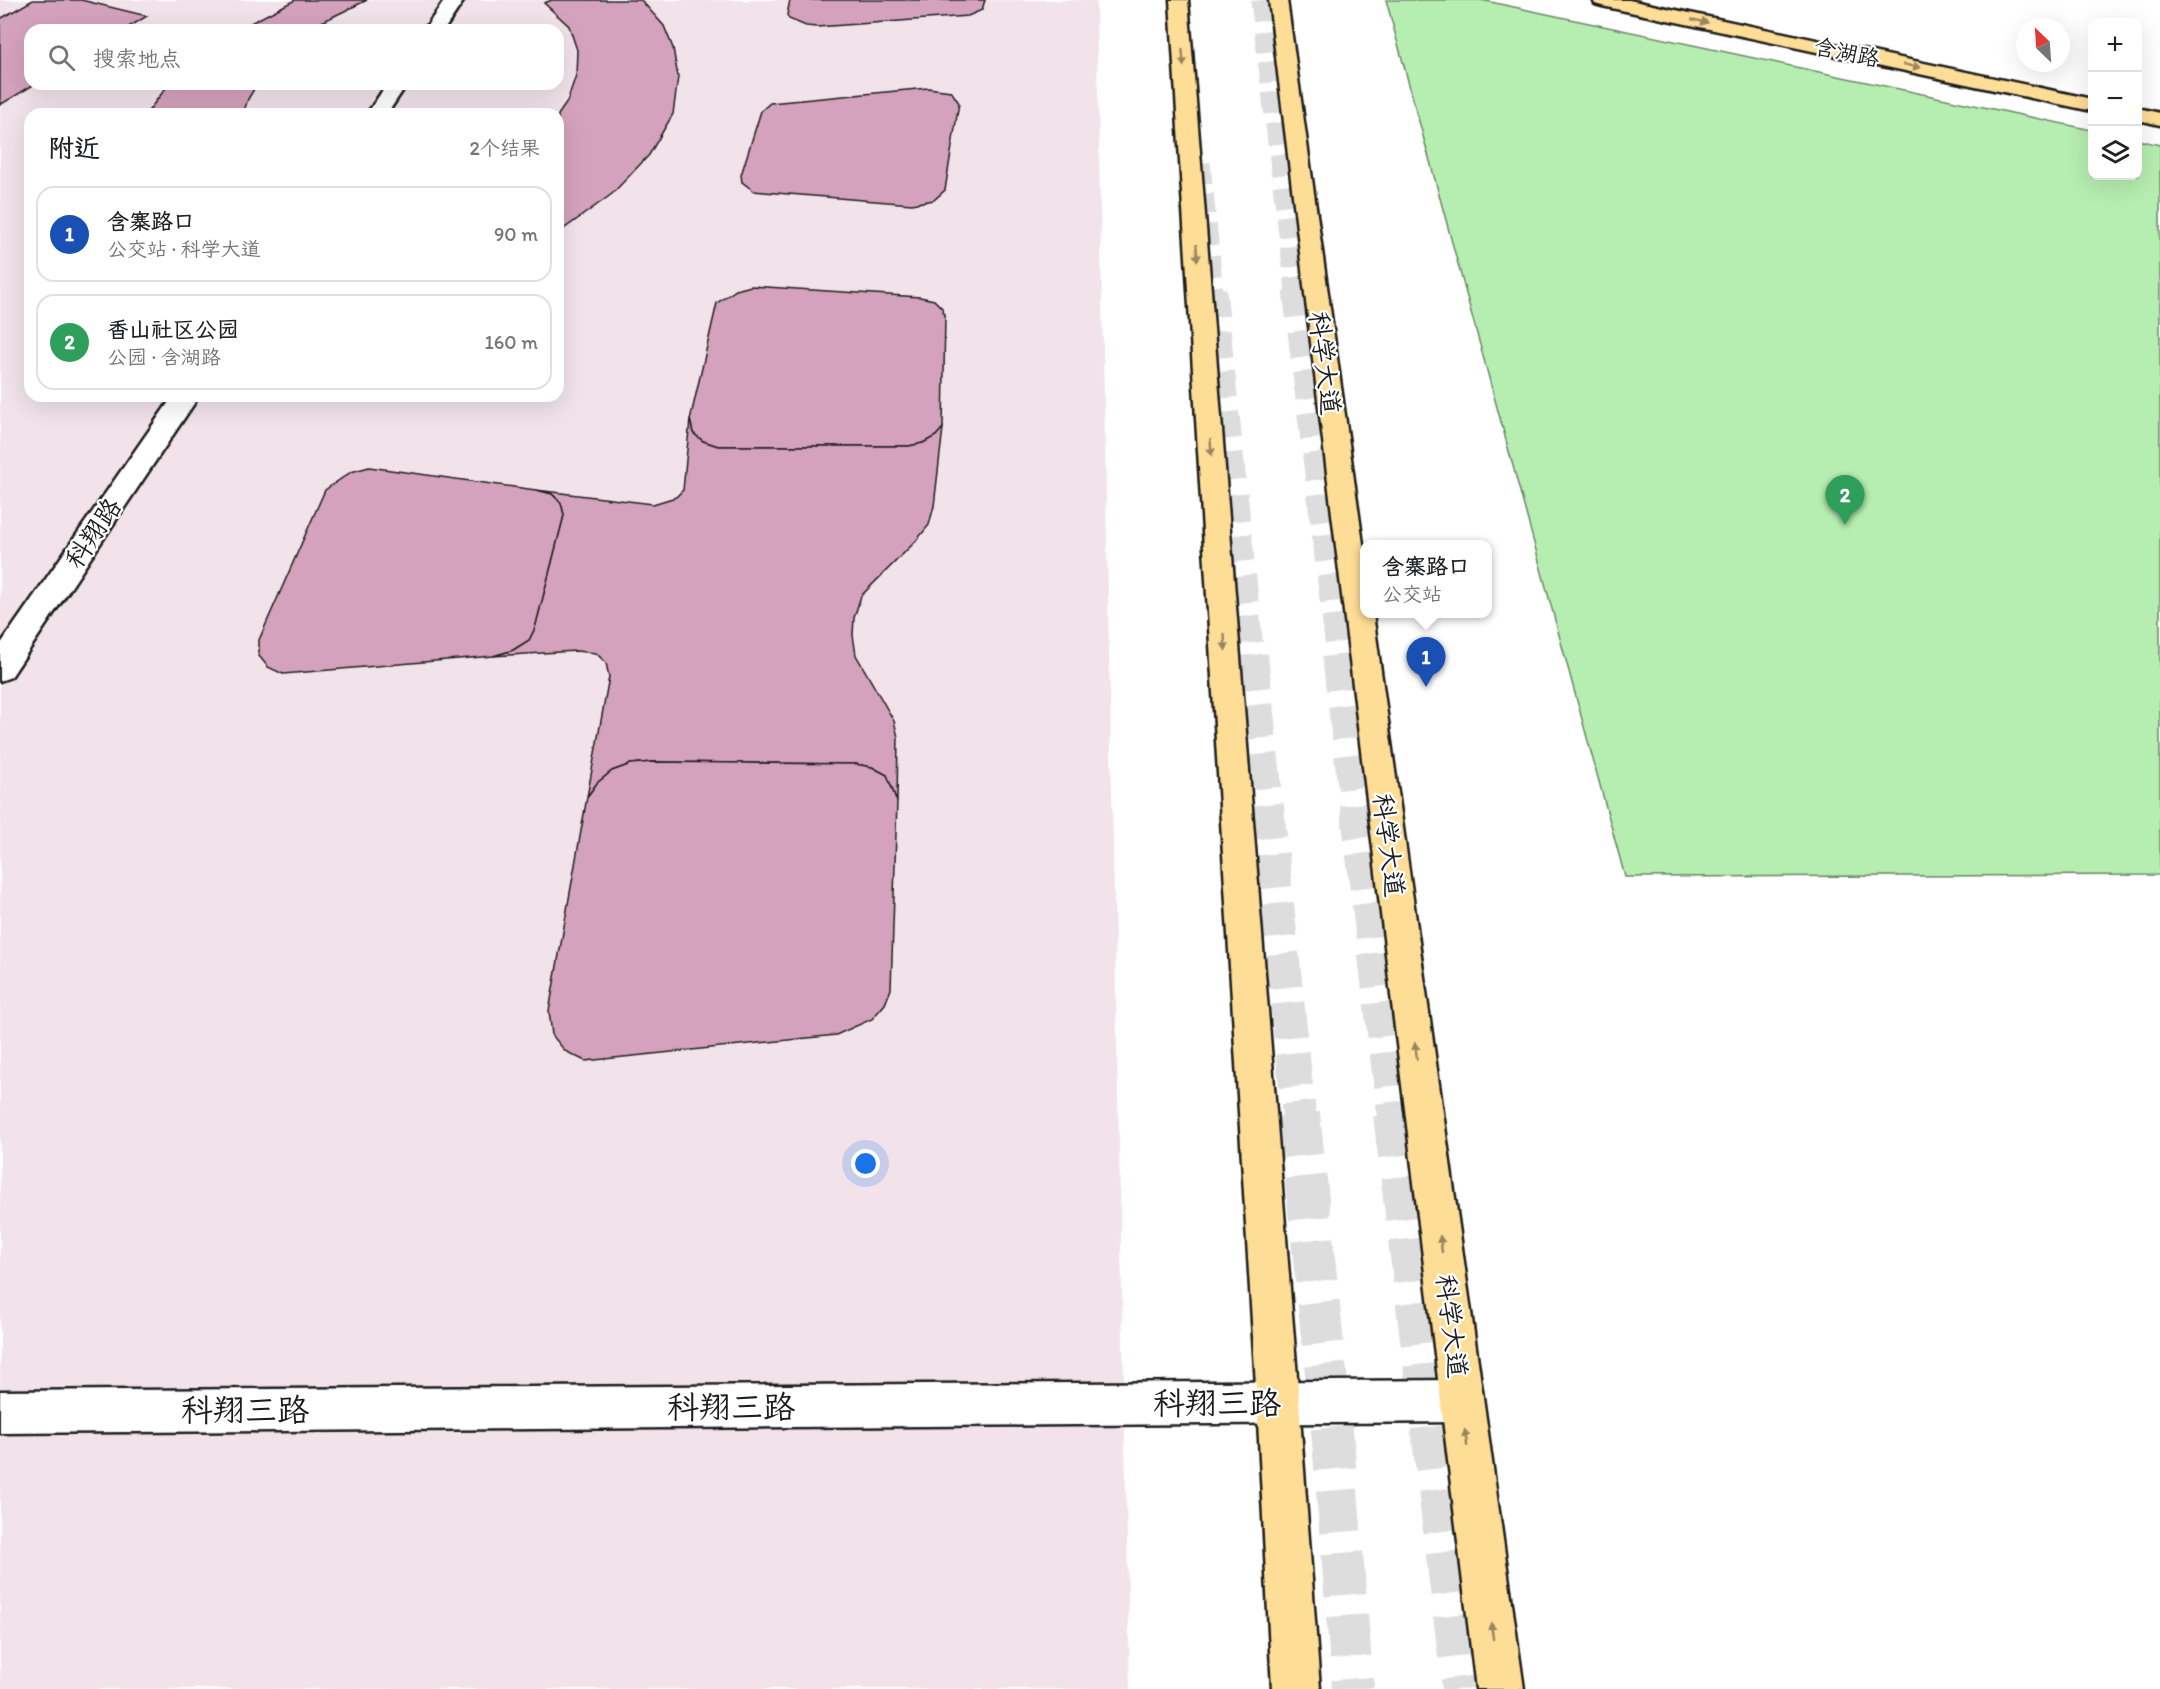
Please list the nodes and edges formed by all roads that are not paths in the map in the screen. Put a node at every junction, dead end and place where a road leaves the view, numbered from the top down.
1 (454, 0) edge
2 (1179, 0) edge
3 (1278, 0) edge
4 (1602, 0) edge
5 (1692, 0) edge
6 (1726, 7) dead end
7 (438, 24) edge
8 (394, 90) edge
9 (2088, 104) edge
10 (381, 108) edge
11 (2142, 115) edge
12 (2160, 119) edge
13 (182, 402) edge
14 (0, 669) edge
15 (1462, 1401) junction
16 (1278, 1402) junction
17 (0, 1412) edge
18 (1296, 1689) edge
19 (1500, 1689) edge

1 - 7 street
2 -> 16 main road
15 -> 3 main road, 科学大道
4 -> 9 main road, 含湖路
5 - 6 main road
8 - 10 street
11 - 12 main road
13 - 14 street, 科翔路
15 - 16 street, 科翔三路
19 -> 15 main road, 科学大道
16 - 17 street, 科翔三路
16 - 18 main road

